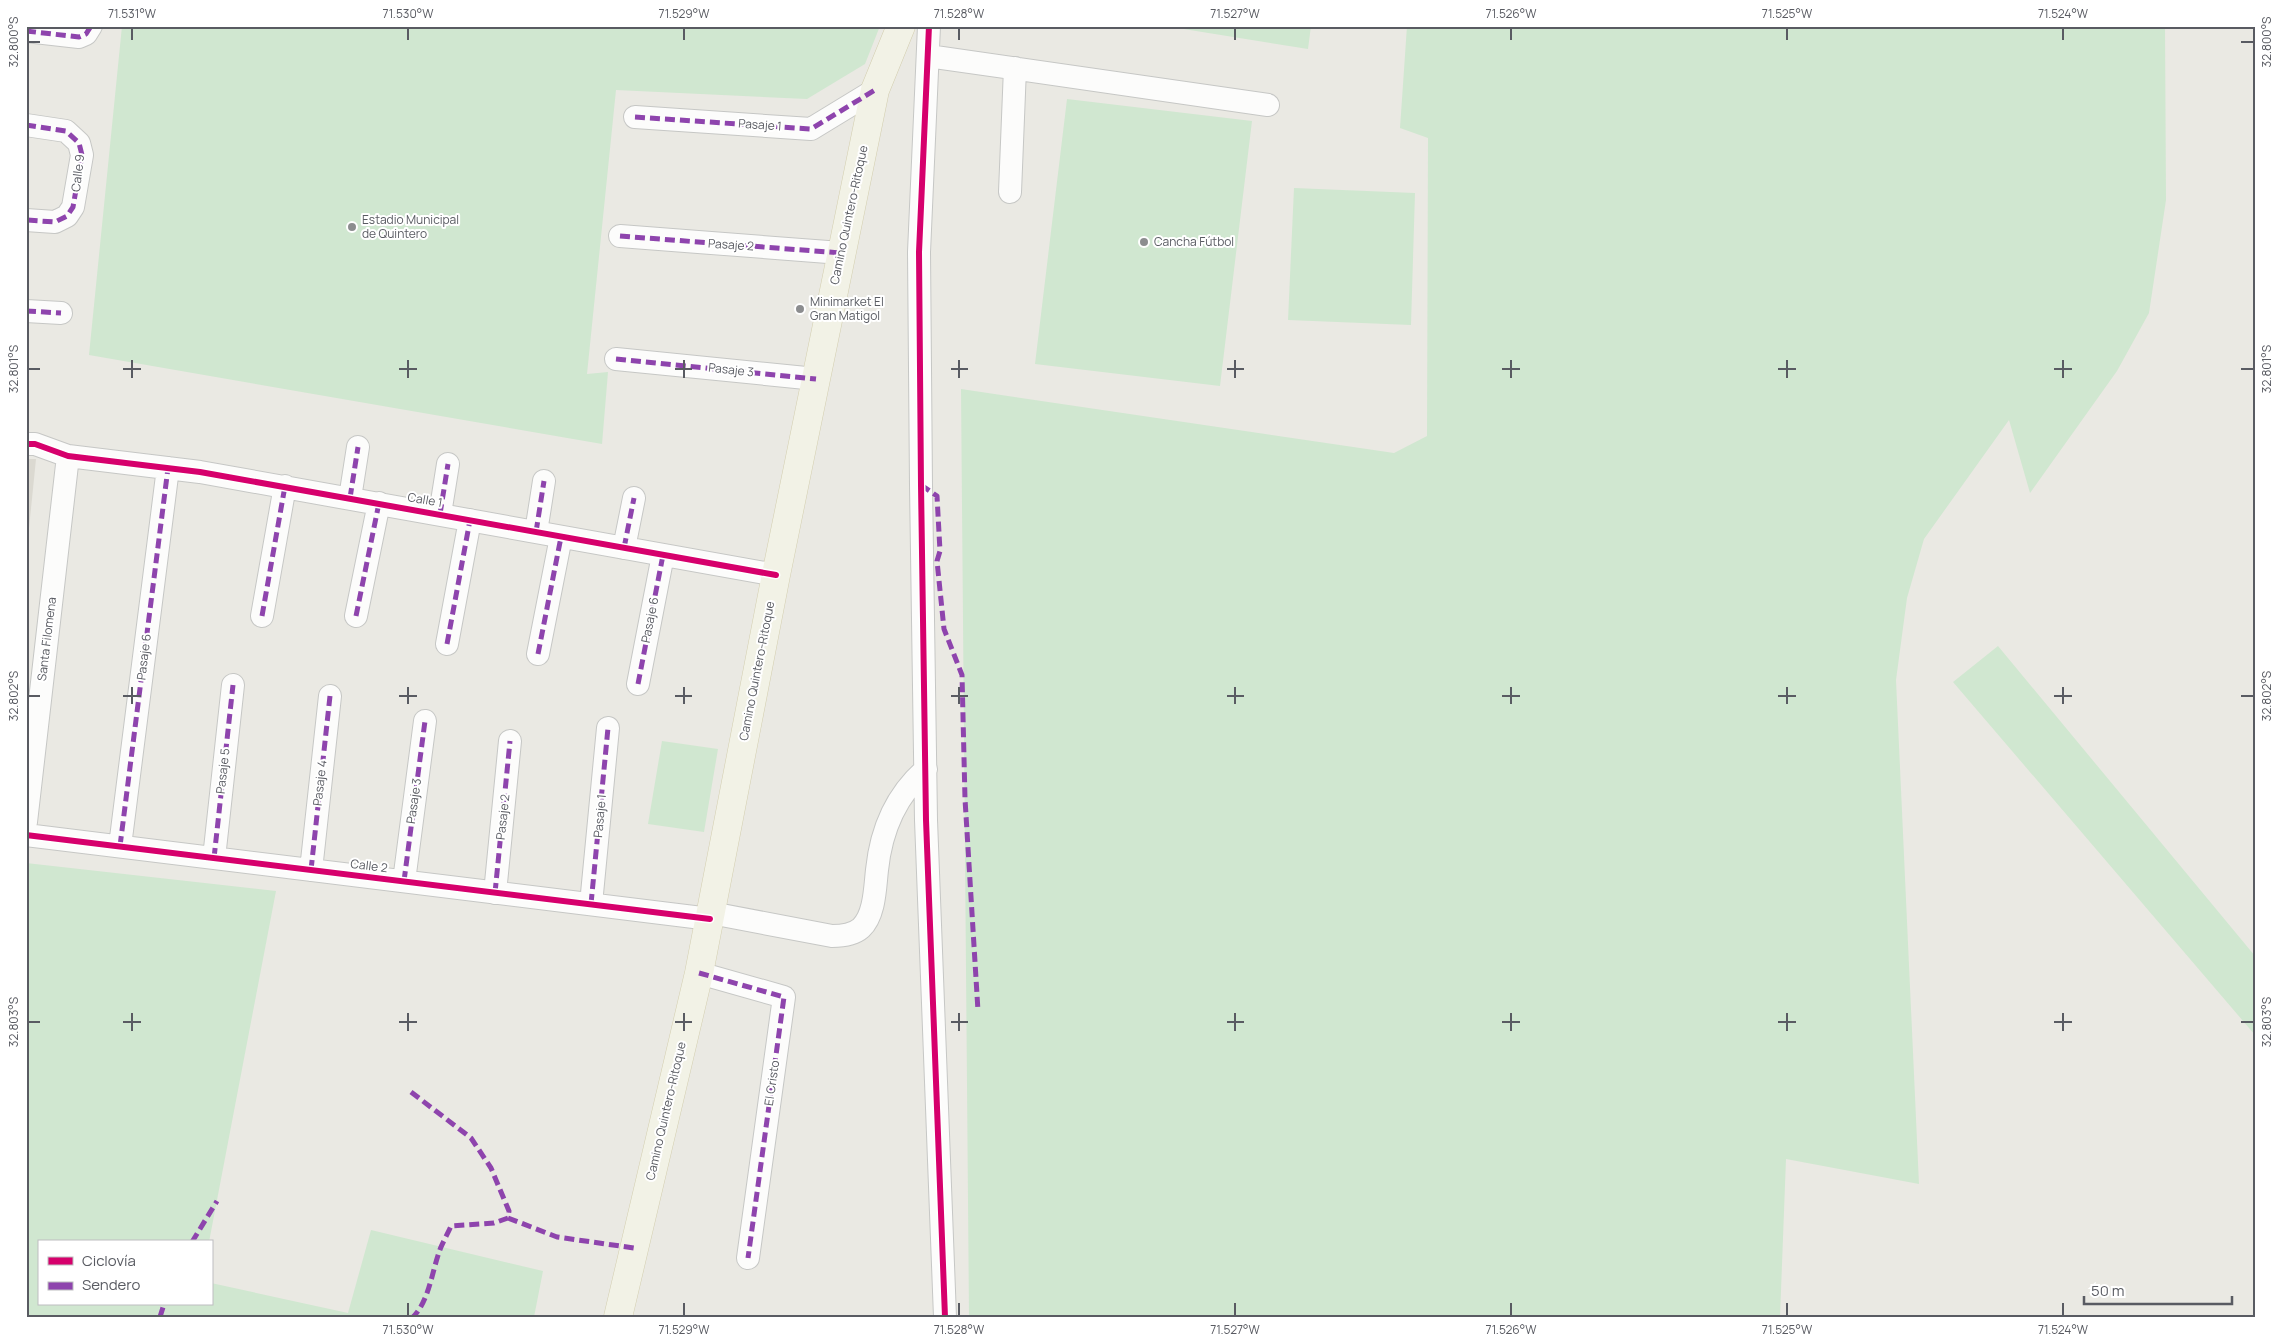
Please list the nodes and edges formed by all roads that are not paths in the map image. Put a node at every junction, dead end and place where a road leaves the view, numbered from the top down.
1 (91, 26) edge
2 (901, 26) edge
3 (929, 26) edge
4 (26, 31) edge
5 (928, 56) junction
6 (1015, 68) junction
7 (875, 90) junction
8 (1268, 105) dead end
9 (635, 117) dead end
10 (26, 125) edge
11 (1010, 192) dead end
12 (26, 220) edge
13 (620, 236) dead end
14 (841, 253) junction
15 (26, 310) edge
16 (61, 314) dead end
17 (616, 358) dead end
18 (816, 379) junction
19 (26, 444) edge
20 (358, 447) dead end
21 (68, 456) junction
22 (448, 464) dead end
23 (168, 468) junction
24 (544, 481) dead end
25 (285, 486) junction
26 (350, 498) junction
27 (634, 498) dead end
28 (379, 503) junction
29 (440, 514) junction
30 (470, 520) junction
31 (536, 532) junction
32 (561, 536) junction
33 (624, 548) junction
34 (663, 555) junction
35 (776, 575) junction
36 (262, 616) dead end
37 (356, 616) dead end
38 (447, 644) dead end
39 (538, 654) dead end
40 (638, 684) dead end
41 (233, 685) dead end
42 (330, 696) dead end
43 (425, 721) dead end
44 (608, 728) dead end
45 (510, 741) dead end
46 (926, 769) junction
47 (26, 822) edge
48 (26, 835) edge
49 (120, 846) junction
50 (214, 858) junction
51 (311, 870) junction
52 (404, 881) junction
53 (495, 892) junction
54 (591, 904) junction
55 (710, 916) junction
56 (698, 972) junction
57 (748, 1258) dead end
58 (618, 1317) edge
59 (945, 1317) edge

1 - 4 street
2 - 7 main road, Camino Quintero-Ritoque
3 - 5 street
5 - 6 street
5 - 46 street
6 - 8 street
6 - 11 street
7 - 9 street, Pasaje 1
7 - 14 main road, Camino Quintero-Ritoque
10 - 12 street, Calle 9
13 - 14 street, Pasaje 2
14 - 18 main road, Camino Quintero-Ritoque
15 - 16 street
17 - 18 street, Pasaje 3
18 - 35 main road, Camino Quintero-Ritoque
19 - 21 street, Calle 1
20 - 26 street
21 - 23 street, Calle 1
21 - 47 street, Santa Filomena
22 - 29 street
23 - 25 street, Calle 1
23 - 49 street, Pasaje 6
24 - 31 street
25 - 26 street, Calle 1
25 - 36 street
26 - 28 street, Calle 1
27 - 33 street
28 - 29 street, Calle 1
28 - 37 street
29 - 30 street, Calle 1
30 - 31 street, Calle 1
30 - 38 street
31 - 32 street, Calle 1
32 - 33 street, Calle 1
32 - 39 street
33 - 34 street, Calle 1
34 - 35 street, Calle 1
34 - 40 street, Pasaje 6
35 - 55 main road, Camino Quintero-Ritoque
41 - 50 street, Pasaje 5
42 - 51 street, Pasaje 4
43 - 52 street, Pasaje 3
44 - 54 street, Pasaje 1
45 - 53 street, Pasaje 2
46 - 55 street, Calle 2
46 - 59 street
48 - 49 street, Calle 2
49 - 50 street, Calle 2
50 - 51 street, Calle 2
51 - 52 street, Calle 2
52 - 53 street, Calle 2
53 - 54 street, Calle 2
54 - 55 street, Calle 2
55 - 56 main road, Camino Quintero-Ritoque
56 - 57 street, El Cristo
56 - 58 main road, Camino Quintero-Ritoque

